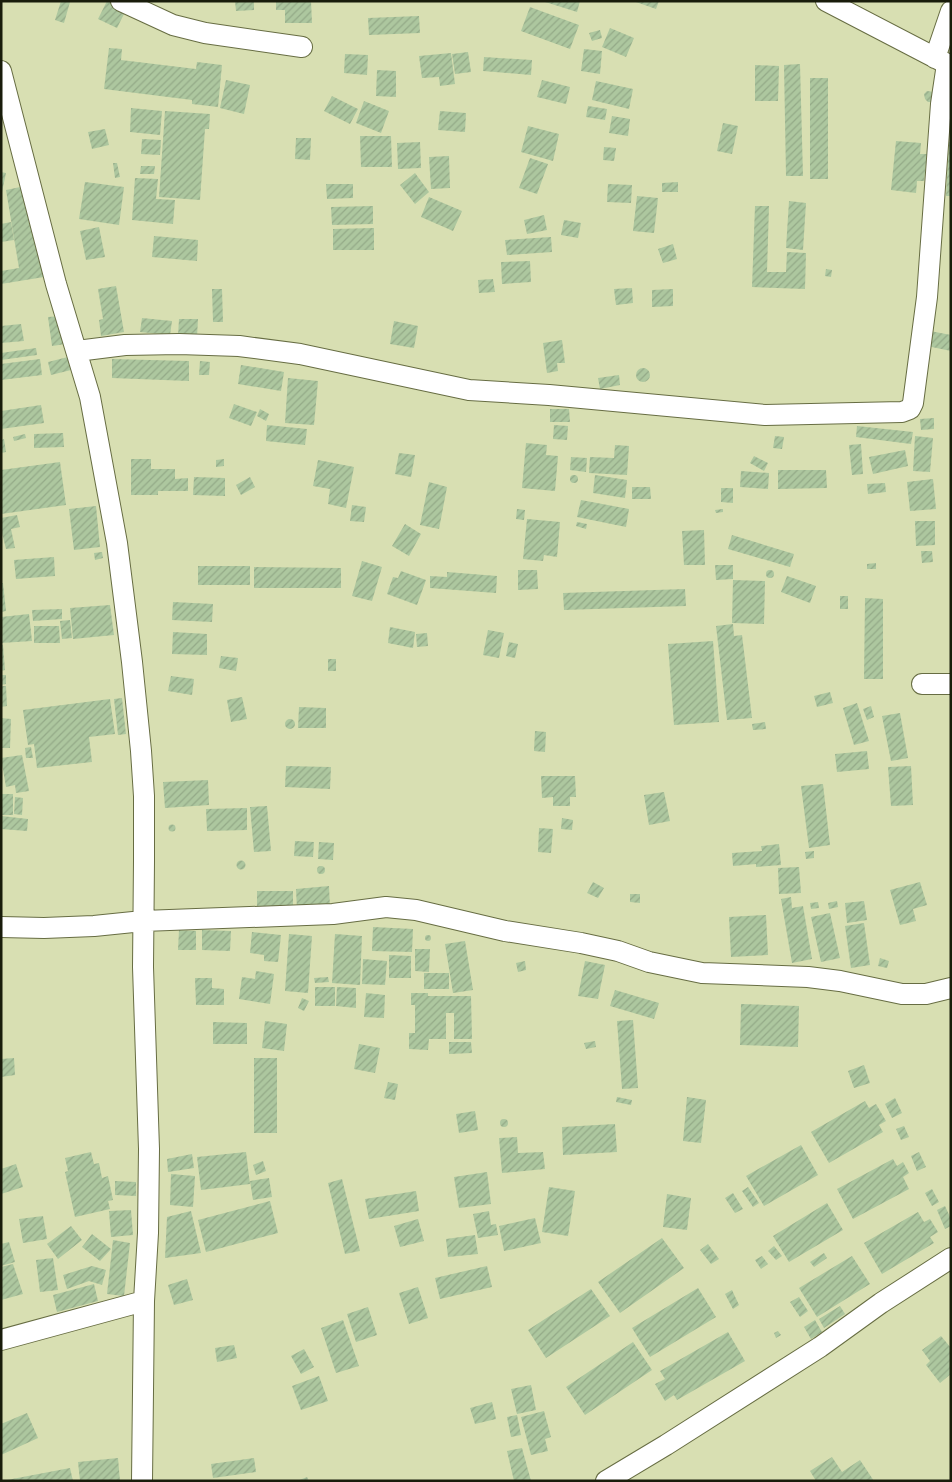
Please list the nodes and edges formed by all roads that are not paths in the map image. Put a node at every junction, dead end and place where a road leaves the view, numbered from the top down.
1 (121, 1) edge
2 (826, 1) edge
3 (951, 11) edge
4 (302, 47) dead end
5 (944, 63) edge
6 (1, 71) edge
7 (77, 351) junction
8 (922, 684) dead end
9 (951, 684) edge
10 (143, 921) junction
11 (1, 927) edge
12 (951, 988) edge
13 (951, 1258) edge
14 (144, 1301) junction
15 (1, 1340) edge
16 (142, 1481) edge
17 (606, 1481) edge

1 - 4 street
2 - 5 street
3 - 5 street
5 - 7 street
6 - 7 street
7 - 10 street
8 - 9 street
10 - 11 street
10 - 12 street
10 - 14 street
13 - 17 street
14 - 15 street
14 - 16 street

